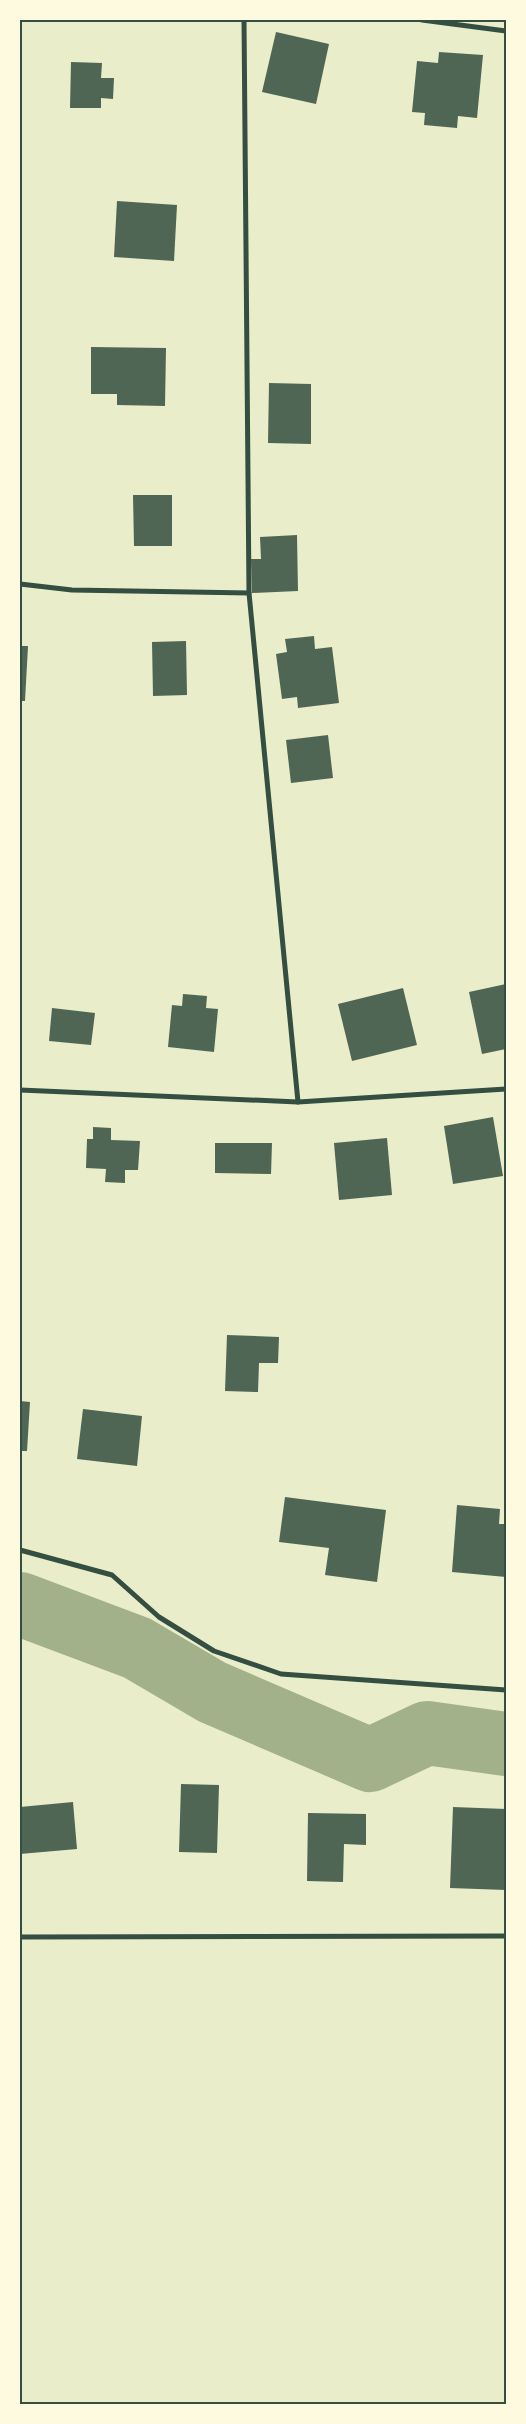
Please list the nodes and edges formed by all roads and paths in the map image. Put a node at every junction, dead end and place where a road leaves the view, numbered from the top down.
1 (244, 20) edge
2 (422, 20) edge
3 (506, 31) edge
4 (20, 584) edge
5 (249, 593) junction
6 (506, 1089) edge
7 (20, 1090) edge
8 (298, 1102) junction
9 (20, 1550) edge
10 (506, 1690) edge
11 (506, 1936) edge
12 (20, 1937) edge

1 - 5 street
2 - 3 street
4 - 5 street
5 - 8 street
6 - 8 street
7 - 8 street
9 - 10 street
11 - 12 street

